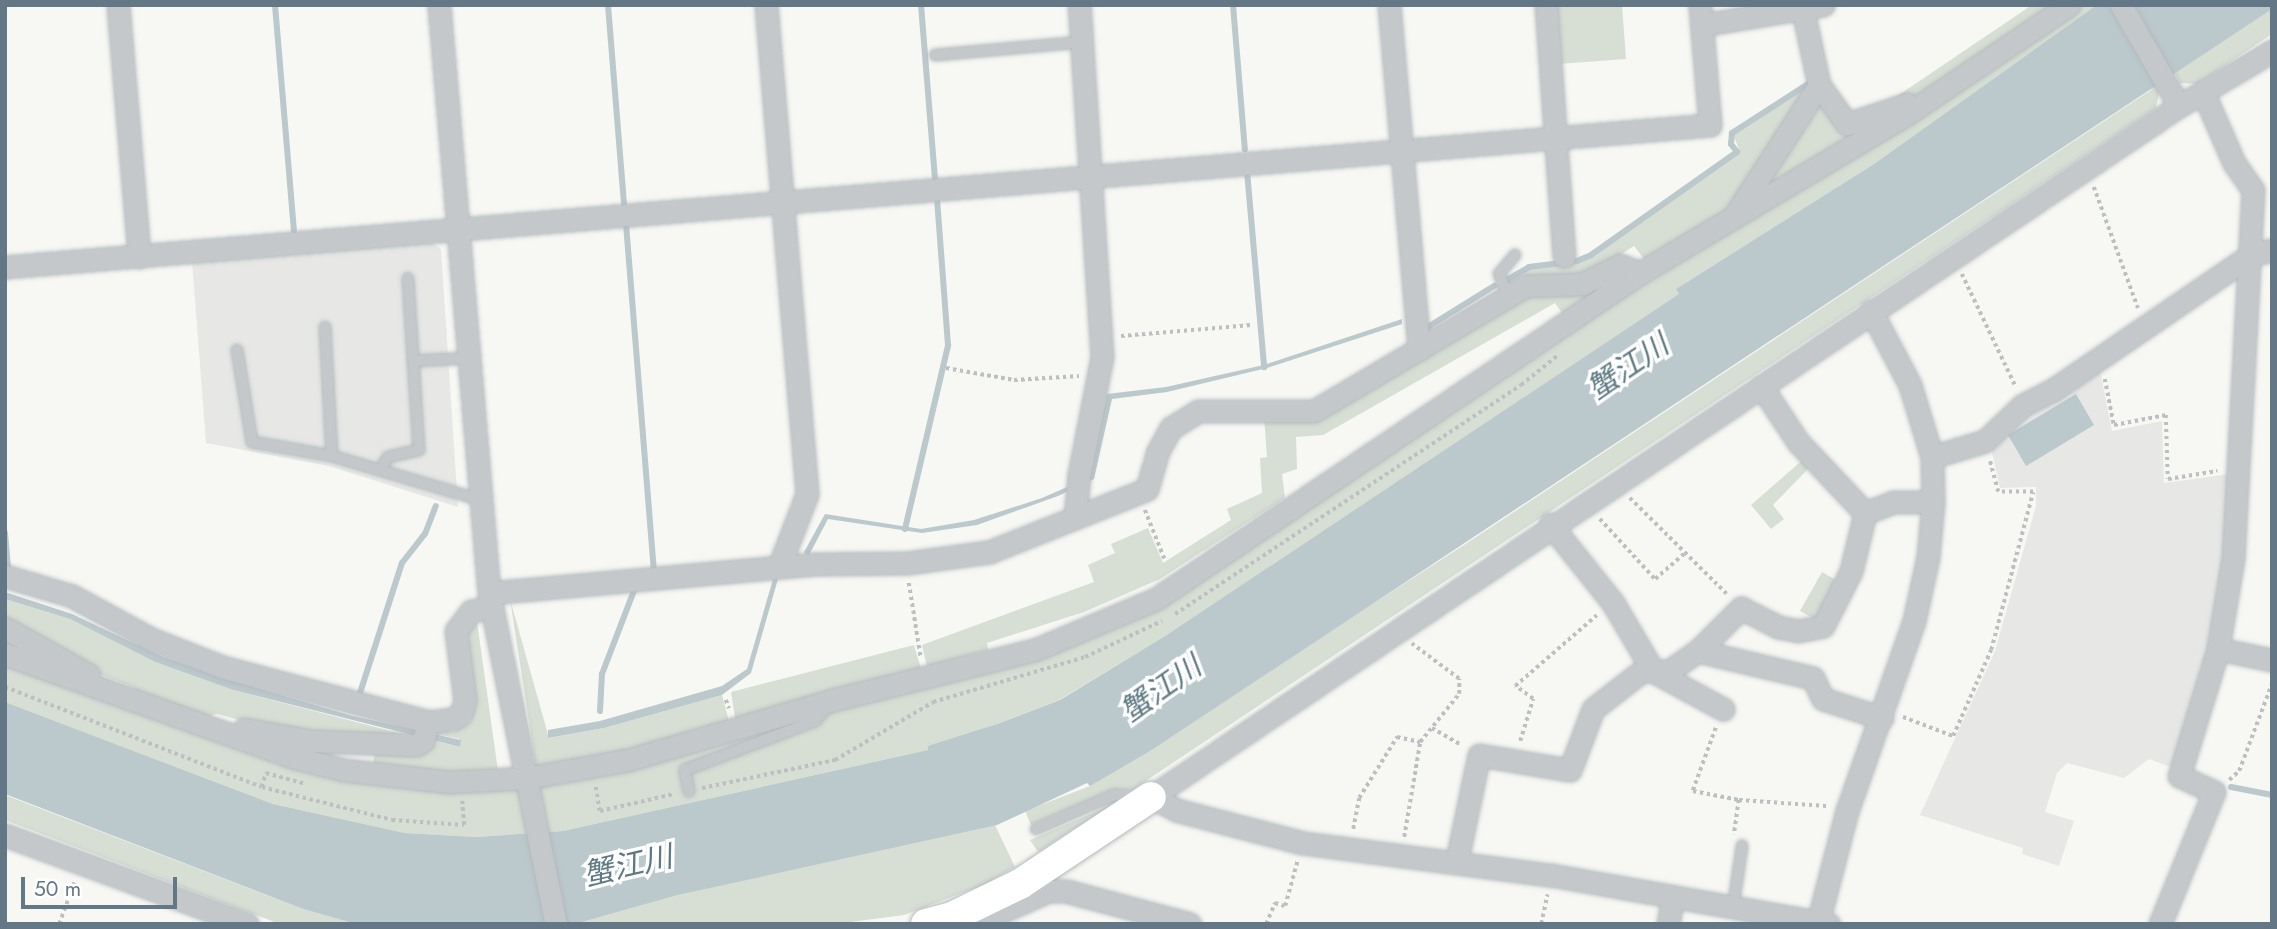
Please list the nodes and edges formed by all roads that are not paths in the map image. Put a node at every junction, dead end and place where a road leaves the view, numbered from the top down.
1 (118, 5) edge
2 (439, 5) edge
3 (766, 5) edge
4 (1079, 5) edge
5 (1389, 5) edge
6 (1546, 5) edge
7 (2069, 5) edge
8 (2121, 5) edge
9 (1813, 8) edge
10 (1701, 15) edge
11 (1083, 42) junction
12 (935, 55) dead end
13 (2269, 57) edge
14 (1819, 85) junction
15 (2203, 92) junction
16 (1934, 95) junction
17 (2174, 97) junction
18 (1556, 137) junction
19 (1400, 152) junction
20 (1093, 175) junction
21 (782, 202) junction
22 (1733, 218) junction
23 (458, 231) junction
24 (2261, 252) edge
25 (1515, 255) dead end
26 (1564, 256) dead end
27 (139, 257) junction
28 (5, 267) edge
29 (1640, 273) junction
30 (408, 278) dead end
31 (1508, 296) junction
32 (1871, 312) junction
33 (325, 327) dead end
34 (1419, 349) junction
35 (237, 350) dead end
36 (469, 358) junction
37 (413, 361) junction
38 (1761, 386) junction
39 (332, 456) junction
40 (1932, 457) junction
41 (380, 470) junction
42 (481, 500) junction
43 (1933, 502) junction
44 (1865, 513) junction
45 (1075, 518) junction
46 (1550, 524) junction
47 (779, 567) junction
48 (5, 576) edge
49 (491, 600) junction
50 (5, 628) edge
51 (2218, 649) junction
52 (1698, 651) junction
53 (5, 654) edge
54 (2272, 660) edge
55 (1653, 671) junction
56 (833, 700) junction
57 (137, 705) junction
58 (1723, 709) road end
59 (1883, 714) junction
60 (214, 731) junction
61 (426, 731) junction
62 (527, 782) junction
63 (689, 791) dead end
64 (1151, 797) junction
65 (1036, 829) dead end
66 (5, 835) edge
67 (1738, 843) road end
68 (1457, 860) junction
69 (1673, 897) junction
70 (1733, 908) junction
71 (947, 921) edge
72 (1824, 923) edge
73 (247, 924) edge
74 (556, 924) edge
75 (1190, 924) edge
76 (1668, 924) edge
77 (2160, 924) edge

1 - 27 street
2 - 23 street
3 - 21 street
4 - 11 street
5 - 19 street
6 - 18 street
7 - 16 street
8 - 17 street
9 - 10 street
9 - 14 street
10 - 18 street
11 - 12 lane
11 - 20 street
13 - 15 street
14 - 16 street
14 - 22 street
15 - 17 street
15 - 24 street
16 - 22 street
17 - 32 street
18 - 19 street
18 - 26 street
19 - 20 street
19 - 34 street
20 - 21 street
20 - 45 street
21 - 23 street
21 - 47 street
22 - 29 street
23 - 27 street
23 - 36 street
24 - 40 street
24 - 51 street
25 - 31 lane
27 - 28 street
29 - 31 street
29 - 56 street
30 - 37 lane
31 - 34 street
32 - 38 street
32 - 40 street
33 - 39 lane
34 - 45 street
35 - 39 lane
36 - 37 lane
36 - 42 street
37 - 41 lane
38 - 44 street
38 - 46 street
39 - 41 lane
40 - 43 street
41 - 42 lane
42 - 49 street
43 - 44 street
43 - 59 street
44 - 52 street
45 - 47 street
46 - 55 street
46 - 64 street
47 - 49 street
48 - 61 street
49 - 61 street
49 - 62 street
50 - 57 street
51 - 54 street
51 - 77 street
52 - 55 street
52 - 59 street
53 - 57 street
55 - 58 street
55 - 68 street
56 - 62 street
56 - 63 lane
57 - 60 street
59 - 72 street
60 - 61 street
60 - 62 street
62 - 74 street
64 - 65 lane
64 - 68 street
64 - 71 street
66 - 73 street
67 - 70 lane
68 - 69 street
69 - 70 street
69 - 76 street
70 - 72 street
71 - 75 street

